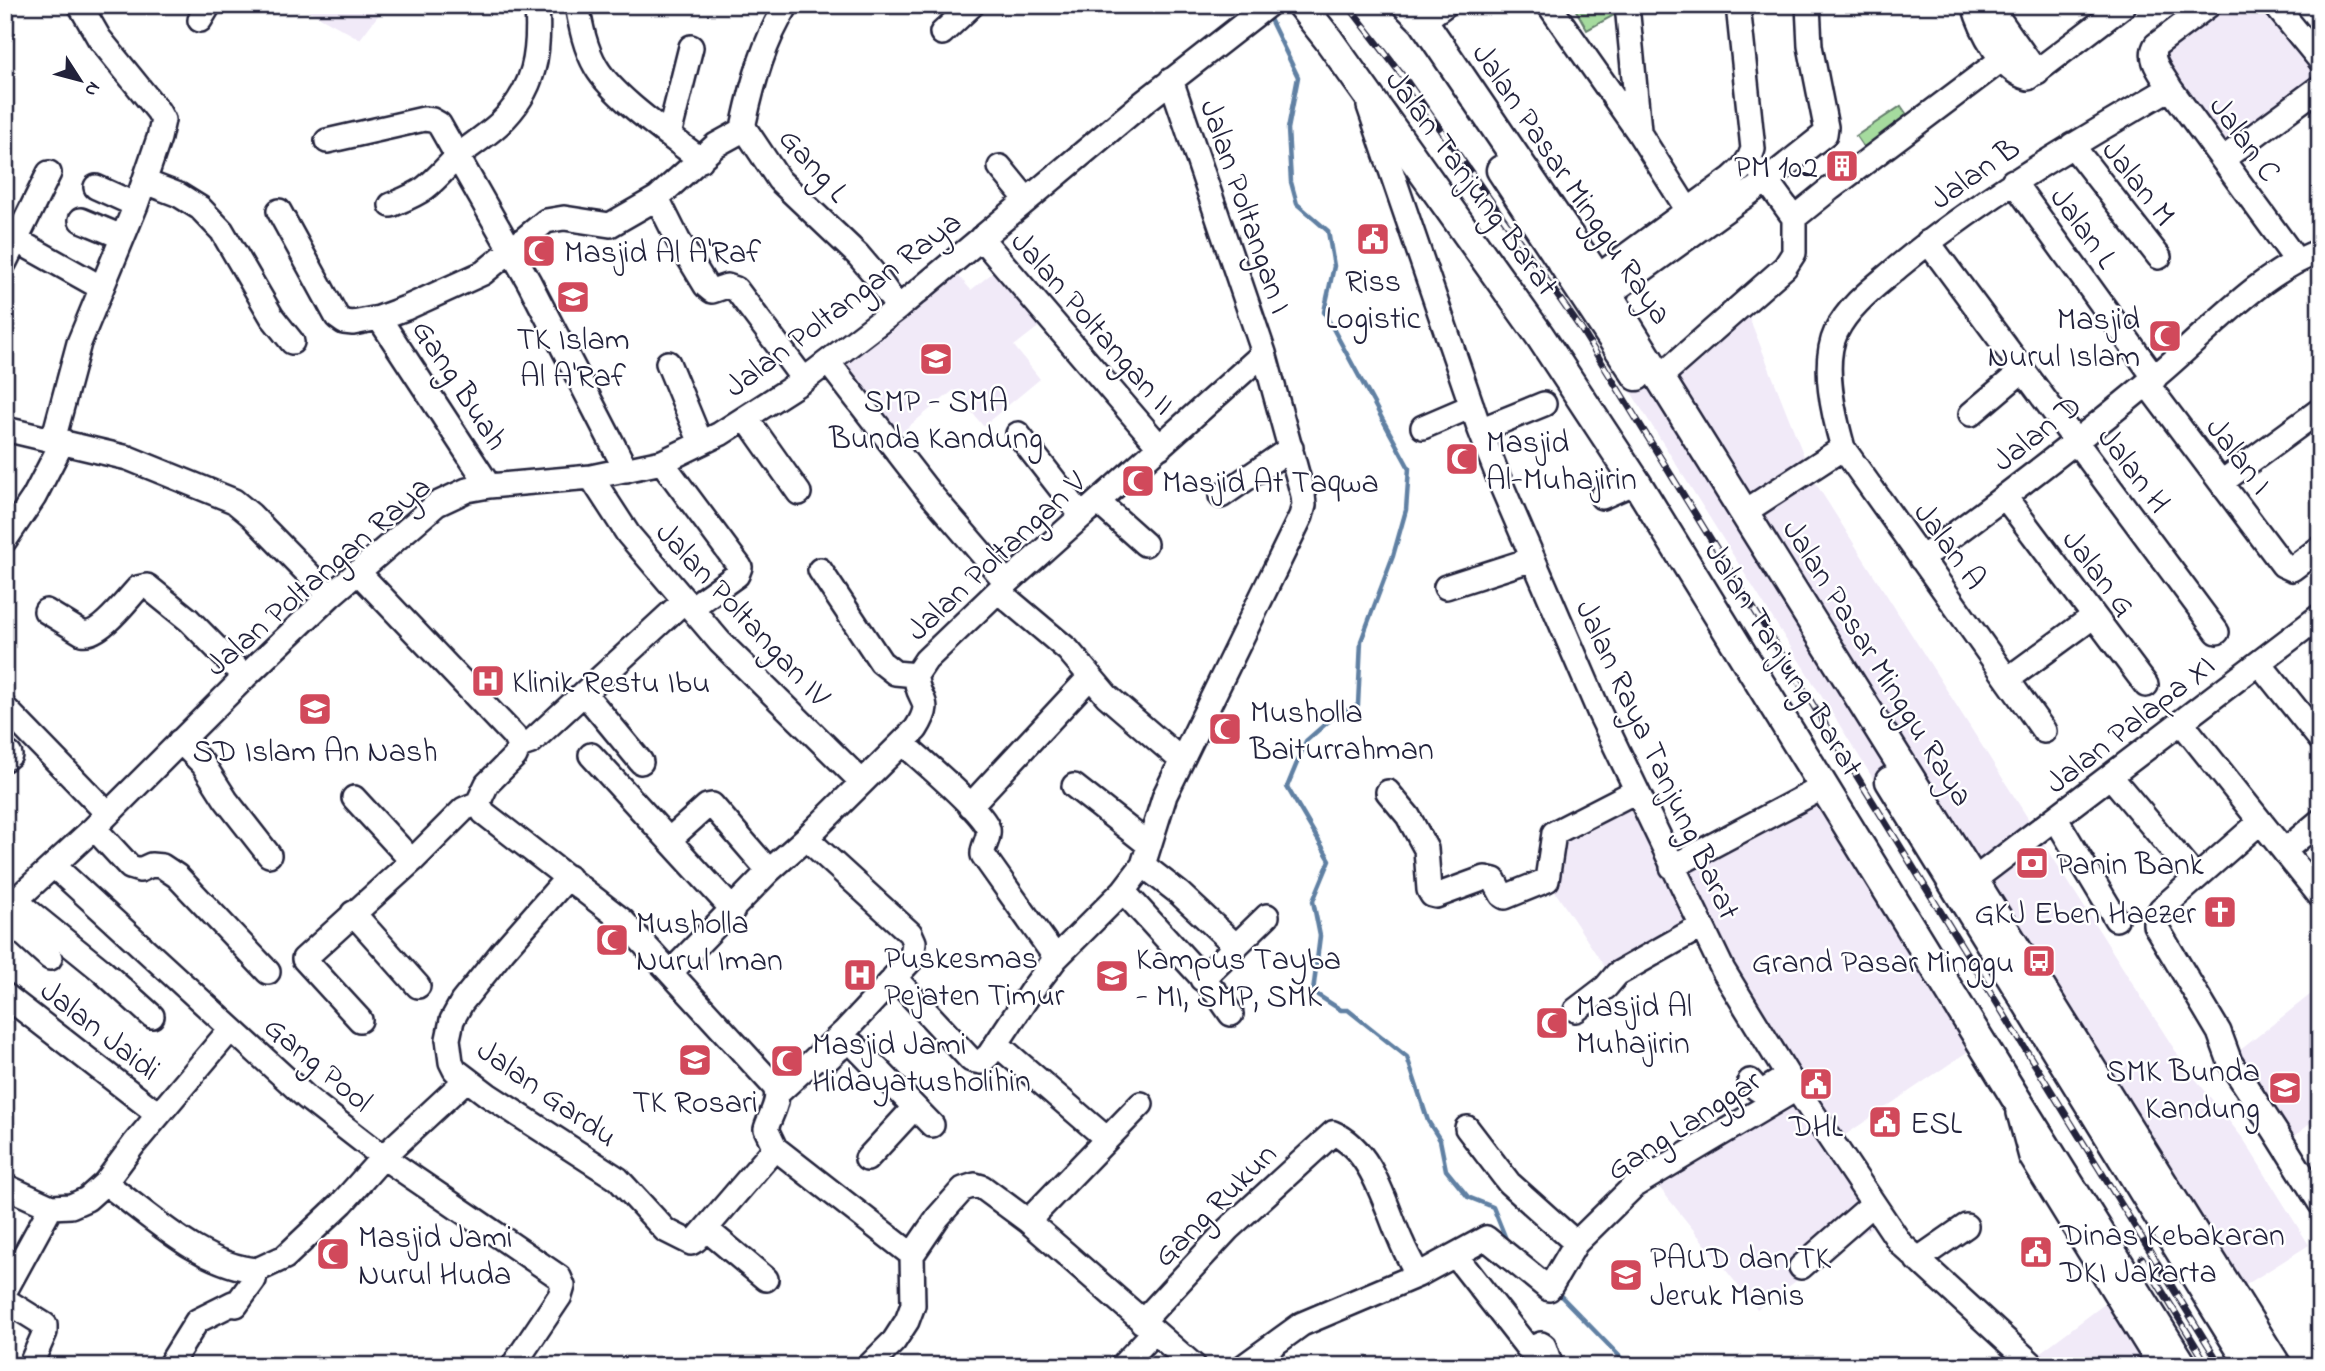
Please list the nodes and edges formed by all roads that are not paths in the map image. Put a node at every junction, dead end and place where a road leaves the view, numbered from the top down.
1 (80, 5) edge
2 (537, 5) edge
3 (578, 5) edge
4 (787, 5) edge
5 (972, 5) edge
6 (1301, 5) edge
7 (1390, 5) edge
8 (1549, 5) edge
9 (1628, 5) edge
10 (1738, 5) edge
11 (1808, 5) edge
12 (2124, 5) edge
13 (2209, 5) edge
14 (2275, 5) edge
15 (1980, 8) edge
16 (1263, 9) edge
17 (1425, 11) edge
18 (942, 33) dead end
19 (691, 47) dead end
20 (2001, 60) junction
21 (2320, 60) edge
22 (2037, 73) junction
23 (1171, 80) junction
24 (2320, 87) edge
25 (2170, 88) junction
26 (1370, 99) junction
27 (745, 129) junction
28 (1639, 133) junction
29 (669, 135) junction
30 (327, 141) dead end
31 (2072, 145) junction
32 (709, 153) junction
33 (458, 156) junction
34 (1751, 157) junction
35 (2223, 159) junction
36 (1000, 167) dead end
37 (49, 173) dead end
38 (1775, 174) junction
39 (145, 181) junction
40 (2013, 181) junction
41 (96, 187) dead end
42 (657, 198) junction
43 (1027, 200) junction
44 (136, 205) junction
45 (391, 205) dead end
46 (1687, 209) junction
47 (1803, 210) junction
48 (279, 211) dead end
49 (81, 220) dead end
50 (122, 237) junction
51 (981, 238) junction
52 (16, 240) junction
53 (1928, 242) junction
54 (510, 251) junction
55 (2320, 251) edge
56 (2158, 257) dead end
57 (2296, 260) junction
58 (5, 262) edge
59 (100, 286) junction
60 (1602, 286) junction
61 (898, 308) junction
62 (379, 318) junction
63 (292, 342) dead end
64 (1264, 353) junction
65 (828, 362) junction
66 (668, 363) dead end
67 (2023, 370) junction
68 (1660, 377) junction
69 (804, 380) junction
70 (2151, 381) junction
71 (1544, 404) dead end
72 (1472, 406) junction
73 (2320, 410) edge
74 (1972, 414) dead end
75 (746, 418) junction
76 (1423, 427) dead end
77 (5, 429) edge
78 (1480, 430) junction
79 (1018, 434) dead end
80 (1686, 436) junction
81 (58, 440) junction
82 (2075, 442) junction
83 (701, 443) junction
84 (1160, 447) junction
85 (1291, 448) junction
86 (1843, 448) junction
87 (662, 462) junction
88 (626, 470) junction
89 (591, 477) junction
90 (1636, 482) junction
91 (2222, 482) junction
92 (489, 485) junction
93 (799, 493) dead end
94 (1221, 496) dead end
95 (2005, 497) junction
96 (1602, 498) dead end
97 (1090, 509) junction
98 (1743, 513) junction
99 (5, 540) edge
100 (1145, 544) dead end
101 (2320, 548) edge
102 (1533, 559) junction
103 (1921, 559) junction
104 (820, 570) dead end
105 (358, 572) junction
106 (1003, 587) junction
107 (1446, 587) dead end
108 (330, 596) junction
109 (687, 604) junction
110 (46, 611) dead end
111 (2094, 616) junction
112 (2320, 616) edge
113 (2217, 632) dead end
114 (2259, 663) junction
115 (916, 676) junction
116 (245, 677) junction
117 (1090, 677) junction
118 (2008, 679) junction
119 (2146, 685) dead end
120 (584, 693) junction
121 (5, 708) edge
122 (2181, 722) junction
123 (2044, 731) dead end
124 (2320, 739) edge
125 (180, 741) junction
126 (903, 743) junction
127 (519, 746) junction
128 (591, 755) dead end
129 (1181, 760) junction
130 (641, 762) dead end
131 (2111, 777) junction
132 (862, 782) junction
133 (1074, 786) dead end
134 (1636, 791) junction
135 (1816, 791) dead end
136 (1388, 792) dead end
137 (354, 798) dead end
138 (478, 803) junction
139 (970, 806) junction
140 (101, 821) junction
141 (2320, 821) edge
142 (2052, 822) junction
143 (2260, 822) junction
144 (806, 838) junction
145 (669, 840) junction
146 (2284, 851) junction
147 (268, 855) dead end
148 (1146, 855) junction
149 (412, 862) junction
150 (54, 866) junction
151 (1672, 867) junction
152 (769, 871) junction
153 (568, 877) junction
154 (2196, 878) junction
155 (1975, 879) junction
156 (1123, 891) junction
157 (2320, 895) edge
158 (9, 909) edge
159 (733, 910) junction
160 (353, 914) junction
161 (1268, 916) dead end
162 (2116, 919) dead end
163 (1702, 926) junction
164 (1236, 946) junction
165 (50, 958) dead end
166 (1056, 958) junction
167 (268, 972) dead end
168 (671, 972) junction
169 (894, 977) junction
170 (1202, 979) junction
171 (418, 986) dead end
172 (5, 995) edge
173 (1576, 1010) dead end
174 (1231, 1014) dead end
175 (152, 1016) dead end
176 (359, 1020) dead end
177 (230, 1030) junction
178 (998, 1045) junction
179 (796, 1076) junction
180 (467, 1079) junction
181 (1750, 1081) dead end
182 (1792, 1082) junction
183 (778, 1093) junction
184 (2015, 1097) junction
185 (1141, 1104) dead end
186 (914, 1108) junction
187 (158, 1114) junction
188 (932, 1125) dead end
189 (1467, 1128) dead end
190 (1107, 1139) junction
191 (775, 1148) junction
192 (383, 1157) junction
193 (867, 1159) dead end
194 (105, 1183) junction
195 (5, 1186) edge
196 (2320, 1203) edge
197 (1873, 1204) junction
198 (51, 1207) junction
199 (1028, 1221) junction
200 (1966, 1226) dead end
201 (706, 1229) junction
202 (1576, 1244) junction
203 (912, 1255) junction
204 (1455, 1255) junction
205 (1917, 1260) junction
206 (1801, 1267) dead end
207 (248, 1270) junction
208 (1418, 1275) junction
209 (766, 1279) dead end
210 (5, 1291) edge
211 (5, 1300) edge
212 (1148, 1327) junction
213 (517, 1364) edge
214 (30, 1366) edge
215 (169, 1366) edge
216 (869, 1366) edge
217 (1122, 1366) edge
218 (1194, 1366) edge
219 (1244, 1366) edge
220 (1551, 1366) edge
221 (2034, 1366) edge
222 (2160, 1366) edge
223 (2183, 1366) edge
224 (2251, 1366) edge
225 (2277, 1366) edge

1 - 39 street
2 - 33 street
3 - 29 street
4 - 27 street, Gang L
5 - 18 street
6 - 26 main road, Jalan Tanjung Barat
7 - 80 main road, Jalan Pasar Minggu Raya
8 - 28 street
9 - 28 street
10 - 34 street
11 - 38 street
12 - 22 street
13 - 25 street
14 - 21 street
15 - 20 street
15 - 22 street
16 - 23 street, Jalan Poltangan Raya
17 - 60 main road, Jalan Pasar Minggu Raya
19 - 29 street
20 - 22 street
20 - 47 street
23 - 43 street, Jalan Poltangan Raya
23 - 64 street, Jalan Poltangan I
24 - 35 street
25 - 31 street, Jalan B
25 - 35 street, Jalan C
26 - 72 street, Jalan Raya Tanjung Barat
26 - 90 main road, Jalan Tanjung Barat
27 - 32 street
27 - 61 street, Gang L
28 - 46 street
29 - 32 street
30 - 33 street
31 - 40 street, Jalan B
31 - 56 street, Jalan M
32 - 42 street
33 - 45 street
33 - 54 street
34 - 38 street
34 - 46 street
35 - 57 street, Jalan C
36 - 43 street
37 - 52 street
38 - 47 street
38 - 60 street
39 - 44 street
39 - 63 street
40 - 53 street, Jalan B
40 - 70 street, Jalan L
41 - 44 street
42 - 54 street
42 - 69 street
43 - 51 street, Jalan Poltangan Raya
44 - 50 street
46 - 60 street
47 - 68 street
48 - 62 street
49 - 50 street
50 - 59 street
51 - 61 street, Jalan Poltangan Raya
51 - 84 street, Jalan Poltangan II
52 - 58 street
52 - 59 street
53 - 67 street, Jalan H
53 - 86 street, Jalan B
54 - 62 street
54 - 88 street
55 - 57 street, Jalan D
57 - 70 street, Jalan D
59 - 81 street
60 - 68 main road, Jalan Pasar Minggu Raya
61 - 65 street, Jalan Poltangan Raya
62 - 92 street, Gang Buah
64 - 84 street, Jalan Poltangan V
64 - 85 street, Jalan Poltangan I
65 - 69 street, Jalan Poltangan Raya
65 - 106 street
66 - 83 street
67 - 74 street
67 - 82 street, Jalan H
68 - 80 main road, Jalan Pasar Minggu Raya
69 - 75 street, Jalan Poltangan Raya
70 - 82 street, Jalan D
70 - 91 street, Jalan I
71 - 78 street
72 - 76 street
72 - 78 street, Jalan Raya Tanjung Barat
73 - 91 street
75 - 83 street, Jalan Poltangan Raya
75 - 93 street
77 - 81 street
78 - 102 street, Jalan Raya Tanjung Barat
79 - 97 street
80 - 98 main road, Jalan Pasar Minggu Raya
80 - 224 main road, Jalan Pasar Minggu Raya
81 - 99 street
81 - 108 street
82 - 95 street, Jalan D
82 - 113 street, Jalan H
83 - 87 street, Jalan Poltangan Raya
84 - 97 street, Jalan Poltangan V
85 - 94 street
85 - 129 street, Jalan Poltangan I
86 - 98 street
86 - 103 street, Jalan A
87 - 88 street, Jalan Poltangan Raya
87 - 109 street
88 - 89 street, Jalan Poltangan Raya
89 - 92 street, Jalan Poltangan Raya
89 - 109 street, Jalan Poltangan IV
90 - 96 street
90 - 184 main road, Jalan Tanjung Barat
91 - 101 street, Jalan I
92 - 105 street, Jalan Poltangan Raya
95 - 103 street, Jalan D
95 - 111 street, Jalan G
97 - 100 street
97 - 106 street, Jalan Poltangan V
98 - 155 main road, Jalan Pasar Minggu Raya
102 - 107 street
102 - 134 street, Jalan Raya Tanjung Barat
103 - 118 street, Jalan A
104 - 115 street
105 - 108 street, Jalan Poltangan Raya
105 - 127 street
106 - 115 street, Jalan Poltangan V
106 - 117 street
108 - 116 street, Jalan Poltangan Raya
109 - 120 street
109 - 132 street, Jalan Poltangan IV
110 - 116 street
111 - 118 street
111 - 119 street, Jalan G
112 - 114 street, Jalan Palapa XI
114 - 122 street, Jalan Palapa XI
114 - 124 street
115 - 126 street, Jalan Poltangan V
116 - 125 street, Jalan Poltangan Raya
117 - 129 street
117 - 139 street
118 - 123 street, Jalan A
120 - 127 street
120 - 130 street
121 - 140 street
122 - 131 street, Jalan Palapa XI
122 - 143 street
125 - 140 street, Jalan Poltangan Raya
125 - 147 street
126 - 132 street, Jalan Poltangan V
126 - 139 street
127 - 138 street
128 - 145 street
129 - 148 street, Jalan Poltangan I
131 - 142 street, Jalan Palapa XI
131 - 154 street
132 - 144 street, Jalan Poltangan V
133 - 148 street
134 - 136 street
134 - 151 street, Jalan Raya Tanjung Barat
135 - 151 street
137 - 149 street
138 - 149 street
138 - 153 street
139 - 166 street
140 - 150 street, Jalan Poltangan Raya
140 - 167 street
141 - 146 street
142 - 155 street, Jalan Palapa XI
142 - 162 street
143 - 146 street
143 - 154 street
144 - 152 street, Jalan Poltangan V
144 - 169 street
145 - 152 street
145 - 159 street
146 - 157 street
148 - 156 street, Jalan Poltangan I
148 - 164 street
149 - 160 street
150 - 158 street, Jalan Poltangan Raya
150 - 177 street, Gang Pool
151 - 163 street, Jalan Raya Tanjung Barat
152 - 159 street, Jalan Poltangan V
153 - 168 street
153 - 180 street, Jalan Gardu
154 - 196 street
155 - 225 main road, Jalan Pasar Minggu Raya
156 - 166 street, Jalan Poltangan I
156 - 170 street
158 - 165 street
158 - 175 street
159 - 168 street, Jalan Poltangan V
160 - 171 street
160 - 176 street
161 - 164 street
163 - 173 street
163 - 182 street, Jalan Raya Tanjung Barat
164 - 170 street
166 - 178 street, Jalan Poltangan I
168 - 183 street
169 - 178 street
169 - 179 street
170 - 174 street
172 - 187 street, Jalan Jaidi
177 - 187 street
177 - 192 street, Gang Pool
178 - 190 street
179 - 183 street
179 - 186 street
180 - 192 street
180 - 201 street, Jalan Gardu
181 - 182 street
182 - 197 street, Jalan Raya Tanjung Barat
182 - 202 street, Gang Langgar
183 - 191 street
184 - 222 street
184 - 223 main road, Jalan Tanjung Barat
185 - 190 street
186 - 188 street
186 - 193 street
187 - 194 street
189 - 202 street
190 - 199 street
191 - 201 street
191 - 203 street
192 - 207 street
192 - 213 street, Gang Pool
194 - 198 street
194 - 207 street
195 - 198 street
197 - 205 street, Jalan Raya Tanjung Barat
197 - 206 street
198 - 210 street
199 - 203 street
199 - 212 street
200 - 205 street
201 - 209 street
202 - 204 street, Gang Langgar
203 - 216 street
204 - 208 street
204 - 220 street
205 - 221 street, Jalan Raya Tanjung Barat
207 - 215 street
208 - 212 street, Gang Rukun
208 - 219 street
211 - 214 street
212 - 217 street, Gang Rukun
212 - 218 street

